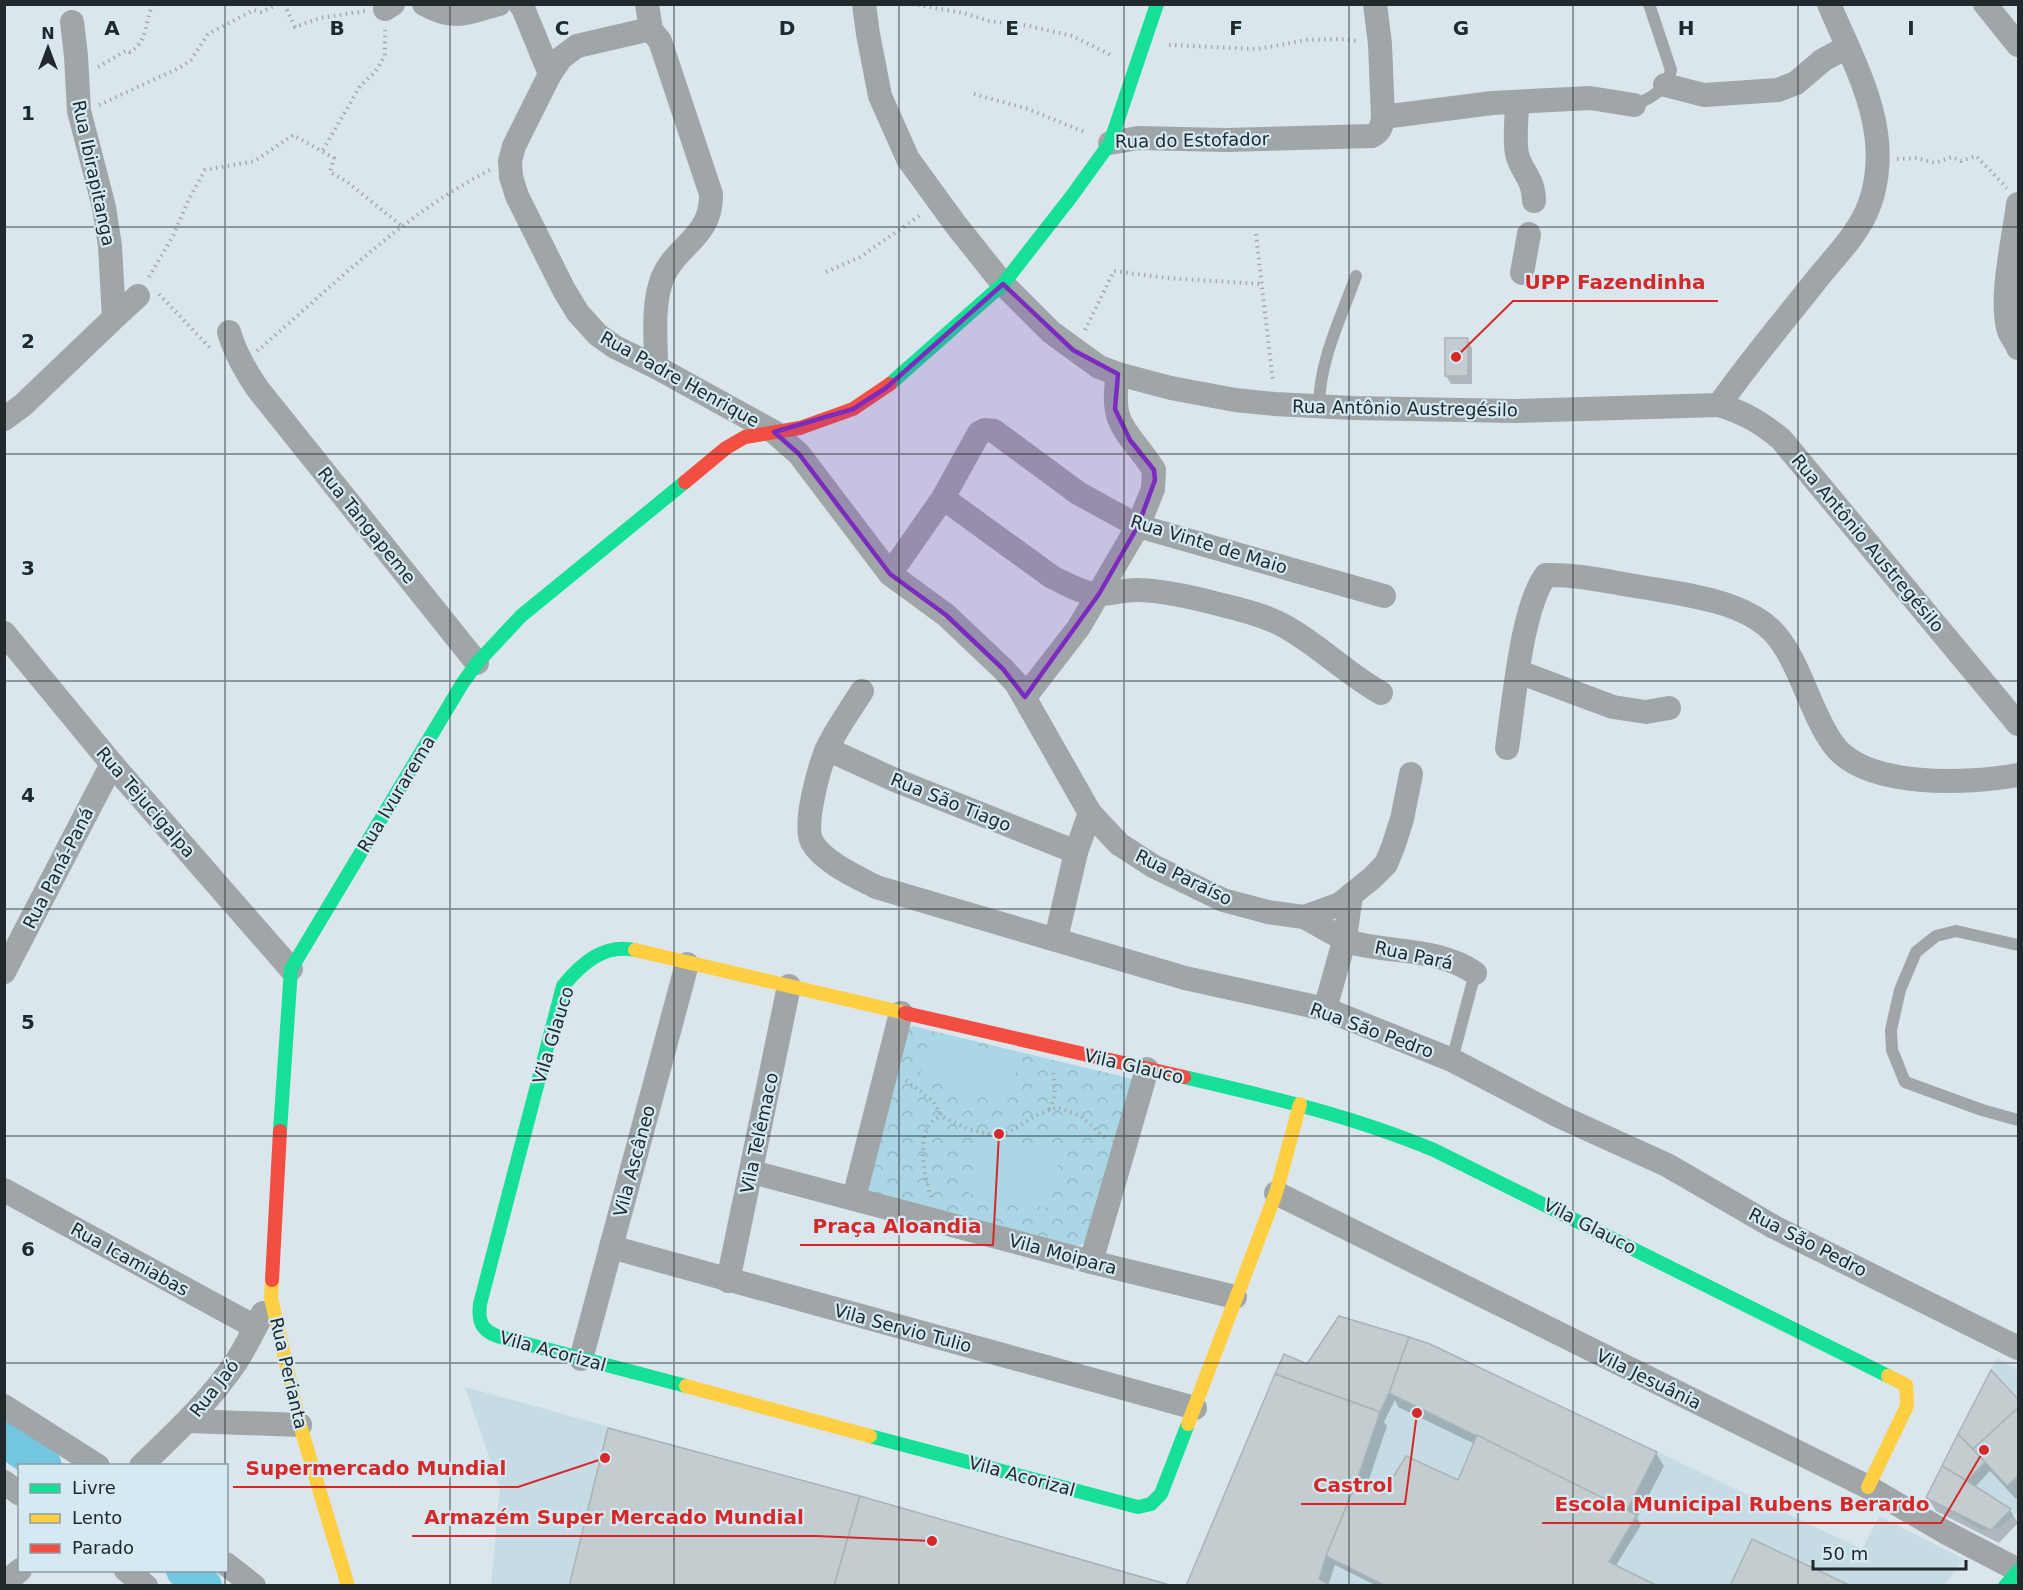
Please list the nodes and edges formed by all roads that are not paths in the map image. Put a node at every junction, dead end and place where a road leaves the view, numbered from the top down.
1 (424, 4) edge
2 (499, 4) edge
3 (520, 4) edge
4 (647, 4) edge
5 (864, 4) edge
6 (1157, 4) edge
7 (1375, 4) edge
8 (1649, 4) edge
9 (1829, 4) edge
10 (1985, 4) edge
11 (72, 22) dead end
12 (651, 30) junction
13 (2019, 45) edge
14 (1847, 47) junction
15 (550, 74) junction
16 (1665, 85) junction
17 (1516, 102) junction
18 (1634, 105) joint
19 (1382, 124) junction
20 (1110, 143) junction
21 (2015, 198) edge
22 (1522, 273) dead end
23 (1356, 276) dead end
24 (1003, 284) junction
25 (138, 296) road end
26 (114, 318) junction
27 (229, 332) dead end
28 (2019, 348) edge
29 (656, 367) junction
30 (1118, 374) junction
31 (1719, 405) junction
32 (1318, 407) junction
33 (4, 419) edge
34 (774, 432) junction
35 (943, 498) junction
36 (1138, 526) junction
37 (890, 574) junction
38 (1099, 594) junction
39 (1384, 596) dead end
40 (4, 633) edge
41 (477, 663) junction
42 (1519, 672) junction
43 (862, 691) dead end
44 (1381, 693) dead end
45 (1025, 697) junction
46 (1669, 708) dead end
47 (2019, 724) edge
48 (1507, 748) dead end
49 (827, 749) junction
50 (112, 764) junction
51 (1411, 774) dead end
52 (2019, 775) edge
53 (1090, 813) junction
54 (1076, 852) junction
55 (1351, 895) junction
56 (1304, 917) junction
57 (1345, 938) junction
58 (1056, 939) junction
59 (2019, 945) edge
60 (687, 964) junction
61 (291, 969) junction
62 (4, 972) edge
63 (1475, 973) joint
64 (789, 986) junction
65 (1325, 1009) junction
66 (901, 1013) junction
67 (1452, 1060) junction
68 (1147, 1069) junction
69 (1300, 1104) junction
70 (2019, 1120) edge
71 (752, 1173) junction
72 (4, 1190) edge
73 (1276, 1193) junction
74 (854, 1198) junction
75 (611, 1247) junction
76 (1092, 1262) junction
77 (728, 1281) junction
78 (1235, 1297) junction
79 (271, 1298) junction
80 (255, 1327) junction
81 (482, 1327) joint
82 (2019, 1348) edge
83 (581, 1359) junction
84 (4, 1406) edge
85 (1195, 1408) junction
86 (189, 1420) junction
87 (300, 1425) junction
88 (95, 1464) edge
89 (143, 1464) edge
90 (4, 1482) edge
91 (1868, 1488) junction
92 (18, 1492) edge
93 (228, 1566) edge
94 (2019, 1570) edge
95 (18, 1572) edge
96 (128, 1572) edge
97 (4, 1584) edge
98 (146, 1586) edge
99 (254, 1586) edge
100 (348, 1586) edge
101 (2005, 1586) edge

1 - 2 street
3 - 15 street
4 - 12 street
5 - 24 street, Rua Antônio Austregésilo
6 - 20 street, Rua Ivurarema
7 - 19 street
8 - 16 lane
9 - 14 street
10 - 13 street
11 - 26 street, Rua Ibirapitanga
12 - 15 street, Rua Padre Henrique
12 - 29 street
14 - 16 street
14 - 31 street
15 - 29 street, Rua Padre Henrique
16 - 18 lane
17 - 18 street, Rua do Estofador
17 - 19 street, Rua do Estofador
17 - 22 street
19 - 20 street, Rua do Estofador
20 - 24 street, Rua Ivurarema
21 - 28 street
23 - 32 lane
24 - 30 street, Rua Antônio Austregésilo
24 - 34 street, Rua Ivurarema
25 - 26 street
26 - 33 street
27 - 41 street, Rua Tangapeme
29 - 34 street, Rua Padre Henrique
30 - 32 street, Rua Antônio Austregésilo
30 - 36 street
31 - 32 street, Rua Antônio Austregésilo
31 - 47 street, Rua Antônio Austregésilo
34 - 37 street, Rua Padre Henrique
34 - 41 street, Rua Ivurarema
35 - 36 street, Rua Vinte de Maio
35 - 37 street
35 - 38 street
36 - 38 street
36 - 39 street, Rua Vinte de Maio
37 - 45 street, Rua Paraíso
38 - 44 street
38 - 45 street
40 - 50 street, Rua Tejucigalpa
41 - 61 street, Rua Ivurarema
42 - 46 street
42 - 48 street
42 - 52 street
43 - 49 street, Rua São Pedro
45 - 53 street, Rua Paraíso
49 - 54 street, Rua São Tiago
49 - 58 street, Rua São Pedro
50 - 61 street, Rua Tejucigalpa
50 - 62 street, Rua Paná-Paná
51 - 55 street, Rua Paraíso
53 - 54 street
53 - 56 street, Rua Paraíso
54 - 58 street
55 - 56 street, Rua Paraíso
55 - 57 street
56 - 57 street, Rua Pará
57 - 63 street, Rua Pará
57 - 65 street
58 - 65 street, Rua São Pedro
59 - 70 lane
60 - 64 street, Vila Glauco
60 - 75 street, Vila Ascâneo
60 - 81 street, Vila Glauco
61 - 79 street, Rua Ivurarema
63 - 67 lane, Rua Pará
64 - 66 street, Vila Glauco
64 - 71 street, Vila Telêmaco
65 - 67 street, Rua São Pedro
66 - 68 street, Vila Glauco
66 - 74 street
67 - 82 street, Rua São Pedro
68 - 69 street, Vila Glauco
68 - 76 street
69 - 73 street, Vila Acorizal
69 - 91 street, Vila Glauco
71 - 74 street, Vila Moipara
71 - 77 street, Vila Telêmaco
72 - 80 street, Rua Icamiabas
73 - 78 street, Vila Acorizal
73 - 91 street, Vila Jesuânia
74 - 76 street, Vila Moipara
75 - 77 street, Vila Servio Tulio
75 - 83 street, Vila Ascâneo
76 - 78 street, Vila Moipara
77 - 85 street, Vila Servio Tulio
78 - 85 street, Vila Acorizal
79 - 80 street, Rua Jaó
79 - 87 street, Rua Perianta
80 - 86 street, Rua Jaó
81 - 83 street, Vila Acorizal
83 - 85 street, Vila Acorizal
84 - 88 street
86 - 87 street
86 - 89 street, Rua Jaó
87 - 100 street, Rua Perianta
90 - 92 street
91 - 94 street, Vila Jesuânia
93 - 99 street
94 - 101 street
95 - 97 street
96 - 98 street

